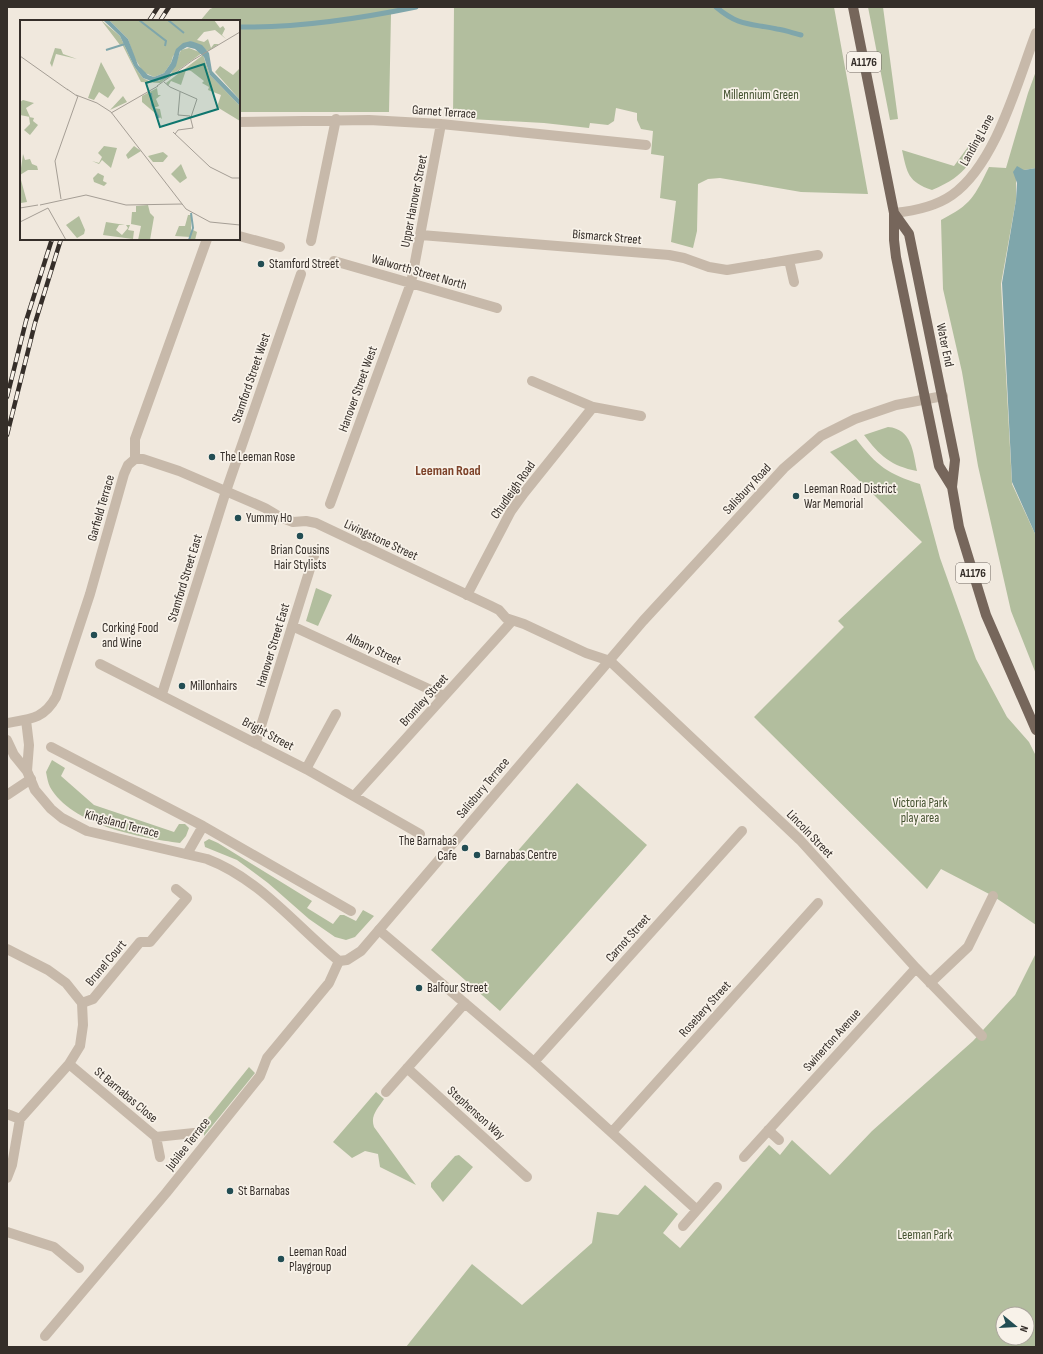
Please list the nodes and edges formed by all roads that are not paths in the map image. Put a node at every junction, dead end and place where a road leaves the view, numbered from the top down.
1 (853, 7) edge
2 (1036, 33) edge
3 (336, 119) junction
4 (240, 122) edge
5 (441, 124) junction
6 (646, 145) dead end
7 (894, 213) junction
8 (421, 235) junction
9 (240, 236) edge
10 (207, 240) edge
11 (311, 241) dead end
12 (280, 247) dead end
13 (818, 255) dead end
14 (790, 260) junction
15 (334, 261) dead end
16 (301, 274) dead end
17 (794, 282) dead end
18 (411, 283) junction
19 (497, 308) dead end
20 (532, 381) dead end
21 (943, 396) junction
22 (926, 399) junction
23 (593, 407) junction
24 (642, 416) dead end
25 (135, 459) junction
26 (952, 487) junction
27 (226, 491) junction
28 (330, 504) dead end
29 (314, 556) dead end
30 (467, 595) junction
31 (512, 621) junction
32 (292, 626) junction
33 (610, 661) junction
34 (100, 664) dead end
35 (162, 694) junction
36 (444, 696) junction
37 (336, 714) dead end
38 (26, 720) junction
39 (7, 722) edge
40 (1036, 730) edge
41 (7, 740) edge
42 (256, 742) junction
43 (51, 748) dead end
44 (306, 769) junction
45 (29, 775) junction
46 (7, 795) edge
47 (354, 796) junction
48 (203, 826) junction
49 (742, 831) dead end
50 (420, 834) dead end
51 (187, 854) junction
52 (176, 889) dead end
53 (993, 896) dead end
54 (818, 903) dead end
55 (351, 911) dead end
56 (379, 930) junction
57 (7, 949) edge
58 (340, 961) junction
59 (916, 968) junction
60 (930, 983) junction
61 (82, 1003) junction
62 (465, 1003) junction
63 (982, 1036) dead end
64 (534, 1062) junction
65 (69, 1064) junction
66 (407, 1068) junction
67 (386, 1092) dead end
68 (7, 1114) edge
69 (20, 1119) junction
70 (768, 1130) junction
71 (612, 1132) junction
72 (194, 1133) dead end
73 (156, 1137) junction
74 (779, 1140) dead end
75 (160, 1157) dead end
76 (744, 1157) dead end
77 (527, 1177) dead end
78 (7, 1178) edge
79 (717, 1187) dead end
80 (697, 1210) junction
81 (682, 1226) dead end
82 (7, 1232) edge
83 (79, 1268) dead end
84 (45, 1336) dead end

1 - 7 main road, Water End / A1176
2 - 7 street, Landing Lane
3 - 4 street, Garnet Terrace
3 - 5 street, Garnet Terrace
3 - 11 street
5 - 6 street, Garnet Terrace
5 - 8 street, Upper Hanover Street
7 - 21 main road, Water End / A1176
7 - 22 main road, Water End / A1176
8 - 14 street, Bismarck Street
8 - 18 street, Upper Hanover Street
9 - 12 street
10 - 25 street
13 - 14 street, Bismarck Street
14 - 17 street
15 - 18 street, Walworth Street North
16 - 27 street, Stamford Street West
18 - 19 street, Walworth Street North
18 - 28 street, Hanover Street West
20 - 23 street
21 - 22 street, Salisbury Road
21 - 26 main road, Water End / A1176
22 - 26 main road, Water End / A1176
22 - 33 street, Salisbury Road
23 - 24 street
23 - 30 street, Chudleigh Road
25 - 27 street, Livingstone Street
25 - 38 street, Garfield Terrace
26 - 40 main road, Water End / A1176
27 - 30 street, Livingstone Street
27 - 35 street, Stamford Street East
29 - 32 street, Hanover Street East
30 - 31 street, Livingstone Street
31 - 33 street, Livingstone Street
31 - 36 street, Bromley Street
32 - 36 street, Albany Street
32 - 42 street, Hanover Street East
33 - 56 street, Salisbury Terrace
33 - 59 street, Lincoln Street
34 - 35 street, Bright Street
35 - 42 street, Bright Street
36 - 47 street, Bromley Street
37 - 44 street
38 - 39 street
38 - 45 street
41 - 45 street, Kingsland Terrace
42 - 44 street, Bright Street
43 - 48 street, Kingsland Terrace
44 - 47 street, Bright Street
45 - 46 street
45 - 51 street, Kingsland Terrace
47 - 50 street, Bright Street
48 - 51 street
48 - 55 street, Kingsland Terrace
49 - 64 street, Carnot Street
51 - 58 street, Kingsland Terrace
52 - 61 street, Brunel Court
53 - 60 street
54 - 71 street, Rosebery Street
56 - 58 street, Salisbury Terrace
56 - 62 street
57 - 61 street
58 - 84 street, Jubilee Terrace
59 - 60 street, Lincoln Street
59 - 70 street, Swinerton Avenue
60 - 63 street, Lincoln Street
61 - 65 street
62 - 64 street
62 - 66 street
64 - 71 street
65 - 69 street
65 - 73 street, St Barnabas Close
66 - 67 street
66 - 77 street, Stephenson Way
68 - 69 street
69 - 78 street
70 - 74 street
70 - 76 street, Swinerton Avenue
71 - 80 street
72 - 73 street, St Barnabas Close
73 - 75 street
79 - 80 street
80 - 81 street
82 - 83 street

